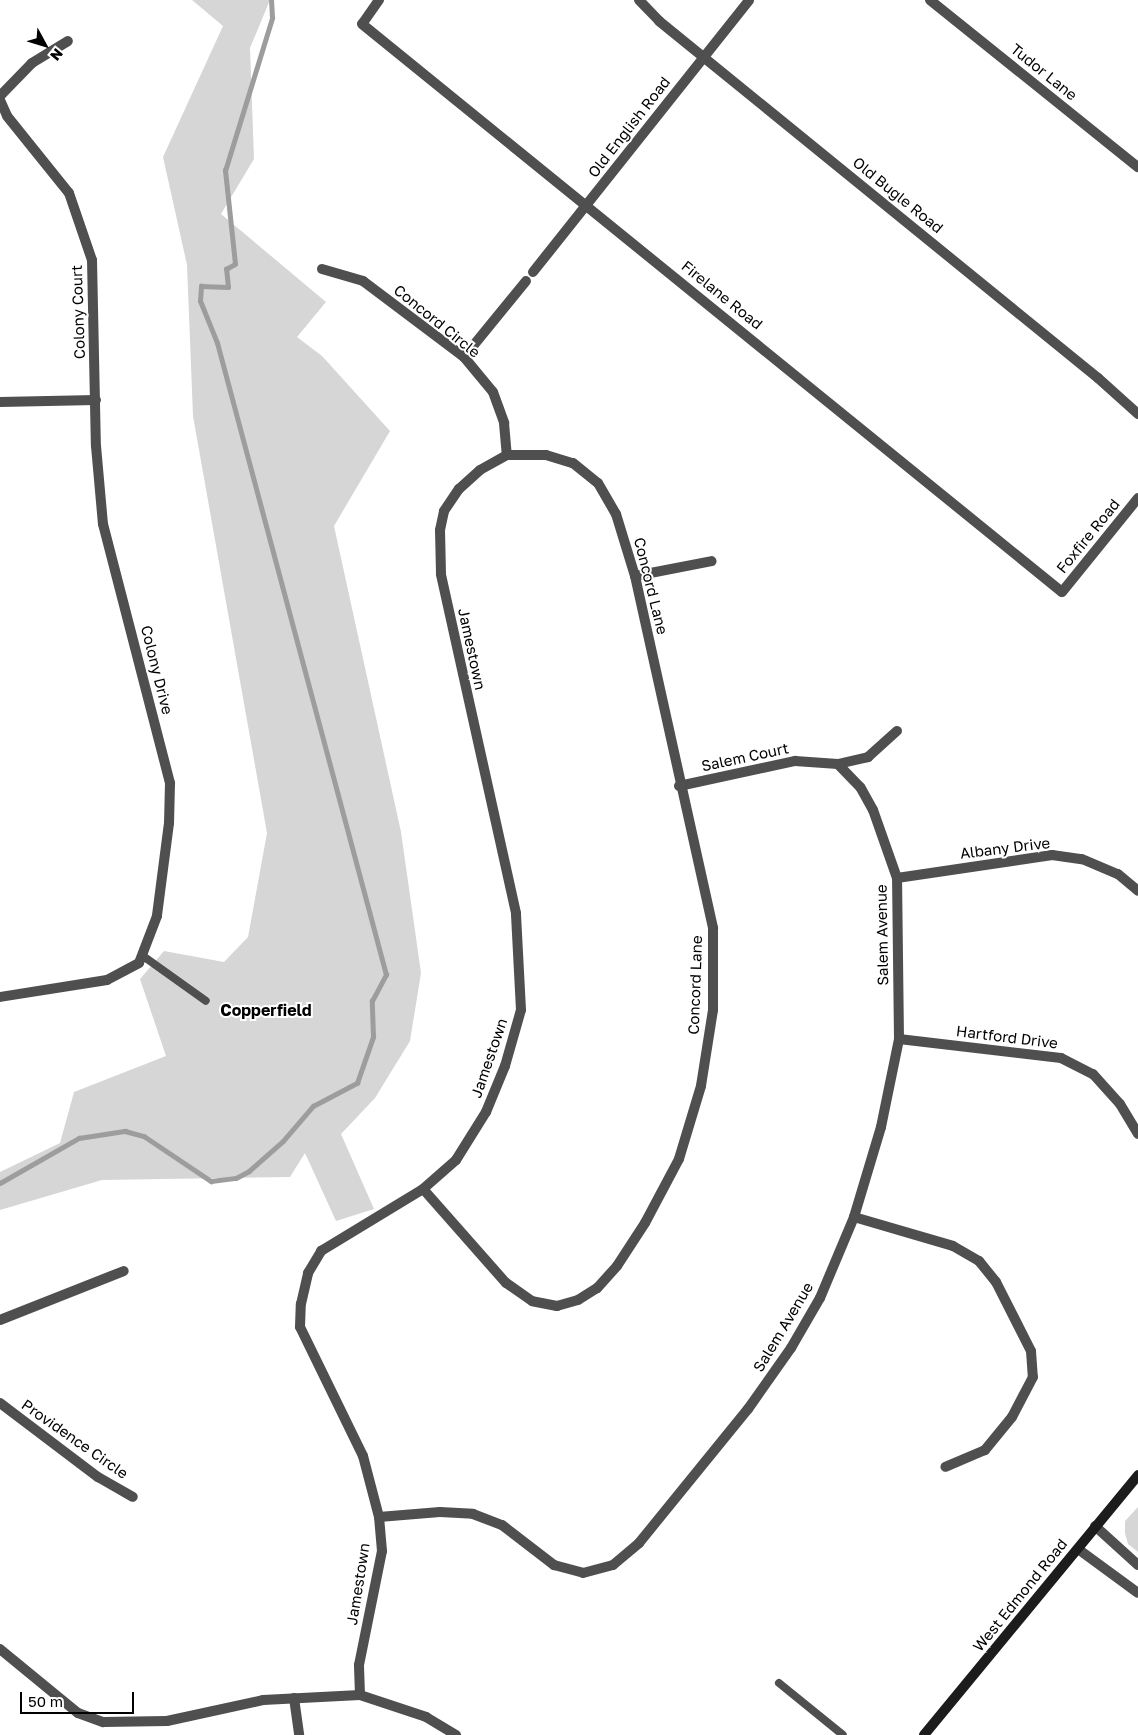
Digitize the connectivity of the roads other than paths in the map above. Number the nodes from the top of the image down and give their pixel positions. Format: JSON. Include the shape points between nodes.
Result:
{"nodes":[{"id":1,"x":379,"y":0,"type":"edge"},
{"id":2,"x":639,"y":0,"type":"edge"},
{"id":3,"x":749,"y":0,"type":"edge"},
{"id":4,"x":930,"y":0,"type":"edge"},
{"id":5,"x":68,"y":42,"type":"dead end"},
{"id":6,"x":704,"y":56,"type":"junction"},
{"id":7,"x":0,"y":98,"type":"edge"},
{"id":8,"x":1138,"y":167,"type":"edge"},
{"id":9,"x":588,"y":204,"type":"junction"},
{"id":10,"x":322,"y":269,"type":"dead end"},
{"id":11,"x":533,"y":272,"type":"dead end"},
{"id":12,"x":526,"y":281,"type":"dead end"},
{"id":13,"x":464,"y":357,"type":"junction"},
{"id":14,"x":96,"y":400,"type":"junction"},
{"id":15,"x":0,"y":402,"type":"edge"},
{"id":16,"x":1138,"y":414,"type":"edge"},
{"id":17,"x":507,"y":455,"type":"junction"},
{"id":18,"x":1138,"y":498,"type":"edge"},
{"id":19,"x":712,"y":561,"type":"dead end"},
{"id":20,"x":635,"y":576,"type":"junction"},
{"id":21,"x":1062,"y":592,"type":"joint"},
{"id":22,"x":897,"y":731,"type":"dead end"},
{"id":23,"x":838,"y":764,"type":"junction"},
{"id":24,"x":679,"y":786,"type":"junction"},
{"id":25,"x":897,"y":878,"type":"junction"},
{"id":26,"x":1138,"y":891,"type":"edge"},
{"id":27,"x":145,"y":952,"type":"junction"},
{"id":28,"x":0,"y":997,"type":"edge"},
{"id":29,"x":206,"y":1001,"type":"dead end"},
{"id":30,"x":898,"y":1038,"type":"junction"},
{"id":31,"x":1138,"y":1134,"type":"edge"},
{"id":32,"x":423,"y":1189,"type":"junction"},
{"id":33,"x":854,"y":1217,"type":"junction"},
{"id":34,"x":124,"y":1271,"type":"dead end"},
{"id":35,"x":0,"y":1320,"type":"edge"},
{"id":36,"x":0,"y":1403,"type":"edge"},
{"id":37,"x":945,"y":1467,"type":"dead end"},
{"id":38,"x":1138,"y":1475,"type":"edge"},
{"id":39,"x":133,"y":1497,"type":"dead end"},
{"id":40,"x":380,"y":1517,"type":"junction"},
{"id":41,"x":1095,"y":1526,"type":"junction"},
{"id":42,"x":1078,"y":1549,"type":"junction"},
{"id":43,"x":1138,"y":1565,"type":"edge"},
{"id":44,"x":1138,"y":1593,"type":"edge"},
{"id":45,"x":0,"y":1649,"type":"edge"},
{"id":46,"x":779,"y":1683,"type":"dead end"},
{"id":47,"x":360,"y":1694,"type":"junction"},
{"id":48,"x":294,"y":1698,"type":"junction"},
{"id":49,"x":299,"y":1735,"type":"edge"},
{"id":50,"x":456,"y":1735,"type":"edge"},
{"id":51,"x":843,"y":1735,"type":"edge"},
{"id":52,"x":924,"y":1735,"type":"edge"}],
"edges":[{"from":1,"to":9,"type":"street","name":"Firelane Road","via":[[362,24]]},
{"from":2,"to":6,"type":"street","name":"Old Bugle Road","via":[[658,22]]},
{"from":3,"to":6,"type":"street","name":"Old English Road"},
{"from":4,"to":8,"type":"street","name":"Tudor Lane"},
{"from":5,"to":7,"type":"street","name":"Colony Court","via":[[32,63]]},
{"from":6,"to":9,"type":"street","name":"Old English Road"},
{"from":6,"to":16,"type":"street","name":"Old Bugle Road"},
{"from":7,"to":14,"type":"street","name":"Colony Court","via":[[7,116],[69,194],[92,260]]},
{"from":9,"to":11,"type":"street","name":"Old English Road"},
{"from":9,"to":21,"type":"street","name":"Firelane Road"},
{"from":10,"to":13,"type":"street","name":"Concord Circle","via":[[363,281]]},
{"from":12,"to":13,"type":"street"},
{"from":13,"to":17,"type":"street","name":"Concord Circle","via":[[493,392],[504,423]]},
{"from":14,"to":15,"type":"street"},
{"from":14,"to":27,"type":"street","name":"Colony Drive","via":[[96,446],[103,524],[170,783],[169,823],[158,907]]},
{"from":17,"to":20,"type":"street","name":"Concord Lane","via":[[546,455],[564,460],[573,463],[598,483],[616,514]]},
{"from":17,"to":32,"type":"street","name":"Jamestown","via":[[480,470],[459,489],[444,511],[440,530],[440,566],[516,913],[520,1010],[505,1066],[486,1112],[456,1160]]},
{"from":18,"to":21,"type":"street","name":"Foxfire Road"},
{"from":19,"to":20,"type":"street"},
{"from":20,"to":24,"type":"street","name":"Concord Lane"},
{"from":22,"to":23,"type":"street","name":"Salem Court","via":[[868,757]]},
{"from":23,"to":24,"type":"street","name":"Salem Court","via":[[795,761]]},
{"from":23,"to":25,"type":"street","name":"Salem Avenue","via":[[864,794]]},
{"from":24,"to":32,"type":"street","name":"Concord Lane","via":[[713,928],[712,1010],[701,1086],[679,1159],[645,1223],[617,1266],[597,1288],[578,1300],[557,1306],[532,1301],[506,1283]]},
{"from":25,"to":26,"type":"street","name":"Albany Drive","via":[[1052,855],[1091,863],[1118,874]]},
{"from":25,"to":30,"type":"street","name":"Salem Avenue"},
{"from":27,"to":28,"type":"street","via":[[129,971],[107,980]]},
{"from":27,"to":29,"type":"lane"},
{"from":30,"to":31,"type":"street","name":"Hartford Drive","via":[[1061,1058],[1092,1074],[1120,1104]]},
{"from":30,"to":33,"type":"street","name":"Salem Avenue","via":[[881,1127]]},
{"from":32,"to":40,"type":"street","name":"Jamestown","via":[[321,1251],[308,1273],[301,1304],[300,1328],[363,1456]]},
{"from":33,"to":37,"type":"street","via":[[953,1246],[979,1261],[996,1282],[1031,1351],[1032,1377],[1012,1417],[985,1450]]},
{"from":33,"to":40,"type":"street","name":"Salem Avenue","via":[[820,1298],[791,1348],[748,1409],[639,1544],[613,1565],[584,1573],[554,1565],[502,1526],[473,1514],[440,1512]]},
{"from":34,"to":35,"type":"street"},
{"from":36,"to":39,"type":"street","name":"Providence Circle","via":[[98,1477]]},
{"from":38,"to":41,"type":"main road","name":"West Edmond Road"},
{"from":40,"to":47,"type":"street","name":"Jamestown","via":[[382,1551],[359,1665]]},
{"from":41,"to":42,"type":"main road","name":"West Edmond Road"},
{"from":41,"to":43,"type":"street"},
{"from":42,"to":44,"type":"street"},
{"from":42,"to":52,"type":"main road","name":"West Edmond Road"},
{"from":45,"to":48,"type":"street","via":[[78,1713],[103,1722],[167,1721],[263,1700]]},
{"from":46,"to":51,"type":"lane"},
{"from":47,"to":48,"type":"street"},
{"from":47,"to":50,"type":"street","via":[[426,1717]]},
{"from":48,"to":49,"type":"street"}]}
